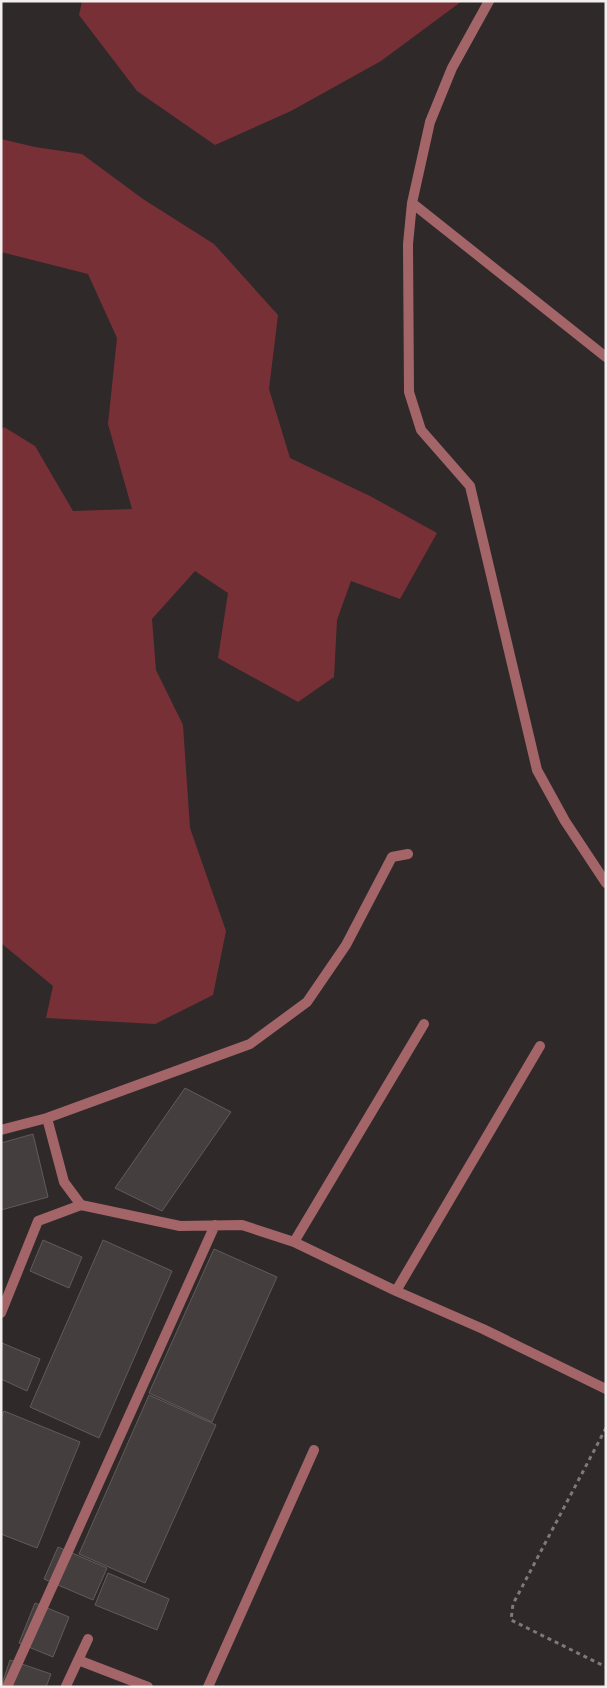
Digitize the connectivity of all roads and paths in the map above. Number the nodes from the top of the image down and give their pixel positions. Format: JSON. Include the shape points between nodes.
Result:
{"nodes":[{"id":1,"x":489,"y":1,"type":"edge"},
{"id":2,"x":412,"y":203,"type":"junction"},
{"id":3,"x":606,"y":357,"type":"edge"},
{"id":4,"x":408,"y":854,"type":"dead end"},
{"id":5,"x":606,"y":883,"type":"edge"},
{"id":6,"x":424,"y":1024,"type":"dead end"},
{"id":7,"x":540,"y":1046,"type":"dead end"},
{"id":8,"x":47,"y":1118,"type":"junction"},
{"id":9,"x":1,"y":1130,"type":"edge"},
{"id":10,"x":80,"y":1204,"type":"junction"},
{"id":11,"x":215,"y":1225,"type":"junction"},
{"id":12,"x":294,"y":1242,"type":"junction"},
{"id":13,"x":396,"y":1291,"type":"junction"},
{"id":14,"x":1,"y":1313,"type":"edge"},
{"id":15,"x":606,"y":1389,"type":"edge"},
{"id":16,"x":606,"y":1428,"type":"edge"},
{"id":17,"x":314,"y":1450,"type":"dead end"},
{"id":18,"x":88,"y":1638,"type":"dead end"},
{"id":19,"x":78,"y":1660,"type":"junction"},
{"id":20,"x":606,"y":1667,"type":"edge"},
{"id":21,"x":66,"y":1686,"type":"edge"},
{"id":22,"x":7,"y":1687,"type":"edge"},
{"id":23,"x":148,"y":1687,"type":"edge"},
{"id":24,"x":208,"y":1687,"type":"edge"}],
"edges":[{"from":1,"to":2,"type":"street","via":[[452,68],[430,122]]},
{"from":2,"to":3,"type":"street"},
{"from":2,"to":5,"type":"street","via":[[408,244],[409,392],[421,430],[470,486],[538,770],[566,822]]},
{"from":4,"to":8,"type":"street","via":[[392,857],[346,946],[307,1002],[250,1044]]},
{"from":6,"to":12,"type":"street"},
{"from":7,"to":13,"type":"street"},
{"from":8,"to":9,"type":"street"},
{"from":8,"to":10,"type":"street","via":[[64,1182]]},
{"from":10,"to":11,"type":"street","via":[[180,1226]]},
{"from":10,"to":14,"type":"street","via":[[38,1220]]},
{"from":11,"to":12,"type":"street","via":[[242,1225]]},
{"from":11,"to":22,"type":"street"},
{"from":12,"to":13,"type":"street"},
{"from":13,"to":15,"type":"street"},
{"from":16,"to":20,"type":"path","via":[[513,1604],[512,1620]]},
{"from":17,"to":24,"type":"street"},
{"from":18,"to":19,"type":"street"},
{"from":19,"to":21,"type":"street"},
{"from":19,"to":23,"type":"street"}]}
